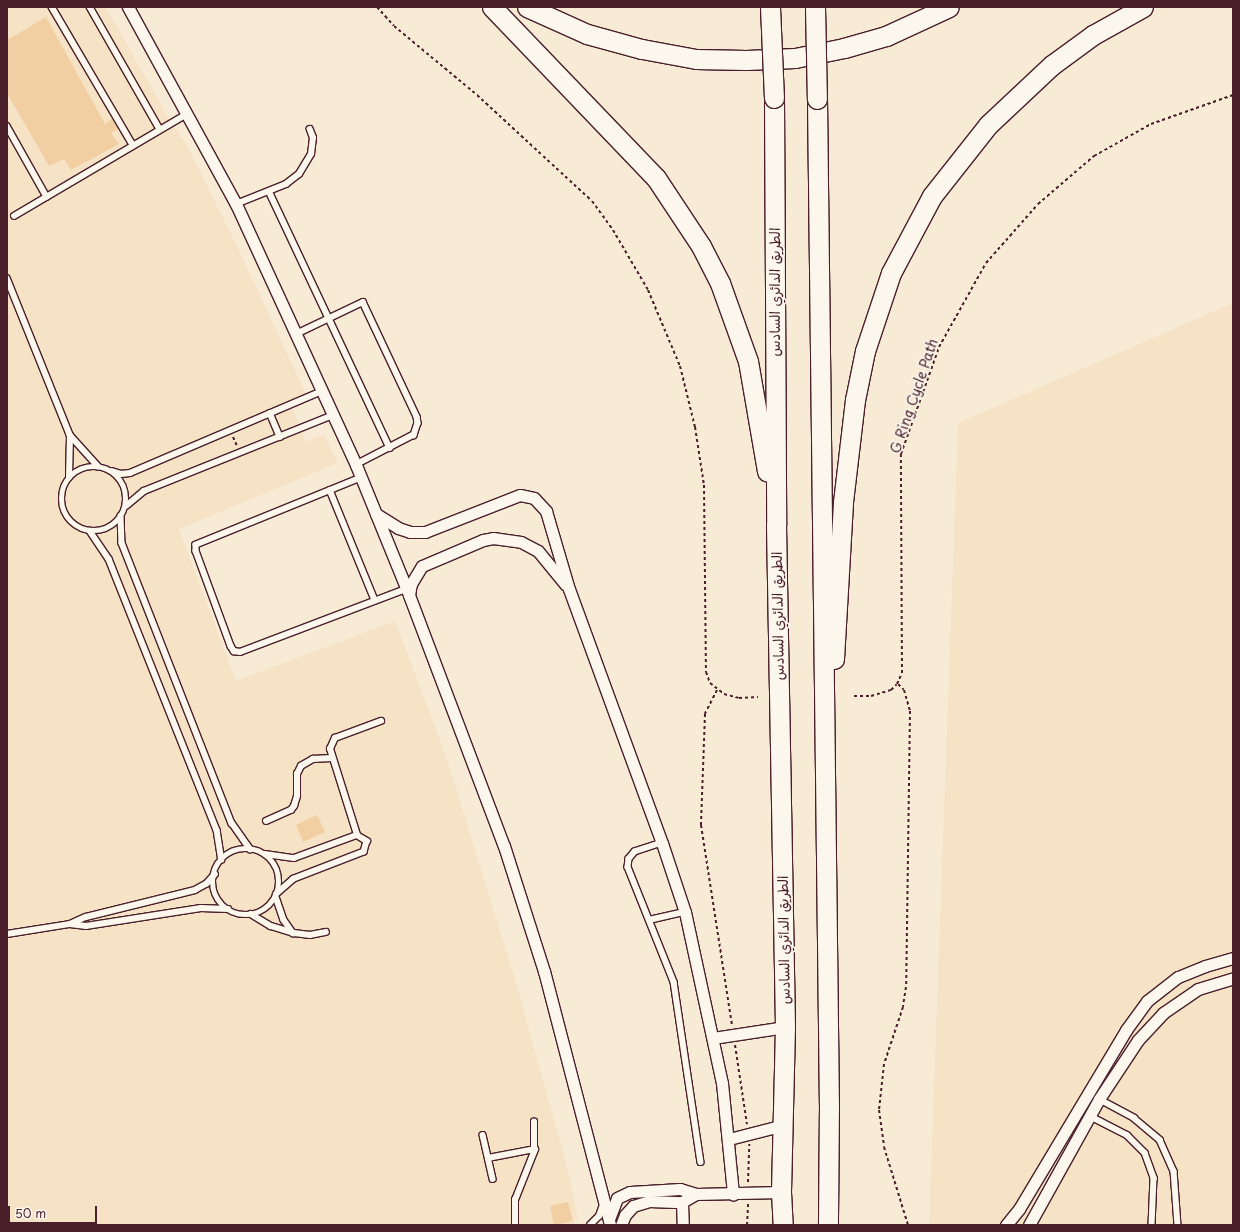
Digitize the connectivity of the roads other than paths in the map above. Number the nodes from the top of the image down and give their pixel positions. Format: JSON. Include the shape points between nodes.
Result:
{"nodes":[{"id":1,"x":52,"y":7,"type":"edge"},
{"id":2,"x":90,"y":7,"type":"edge"},
{"id":3,"x":128,"y":7,"type":"edge"},
{"id":4,"x":492,"y":7,"type":"edge"},
{"id":5,"x":527,"y":7,"type":"edge"},
{"id":6,"x":770,"y":7,"type":"edge"},
{"id":7,"x":814,"y":7,"type":"edge"},
{"id":8,"x":949,"y":7,"type":"edge"},
{"id":9,"x":1143,"y":7,"type":"edge"},
{"id":10,"x":187,"y":114,"type":"junction"},
{"id":11,"x":7,"y":126,"type":"edge"},
{"id":12,"x":160,"y":129,"type":"junction"},
{"id":13,"x":310,"y":130,"type":"dead end"},
{"id":14,"x":133,"y":145,"type":"junction"},
{"id":15,"x":269,"y":191,"type":"junction"},
{"id":16,"x":47,"y":196,"type":"junction"},
{"id":17,"x":236,"y":204,"type":"junction"},
{"id":18,"x":14,"y":216,"type":"dead end"},
{"id":19,"x":7,"y":278,"type":"edge"},
{"id":20,"x":329,"y":318,"type":"junction"},
{"id":21,"x":296,"y":334,"type":"junction"},
{"id":22,"x":322,"y":391,"type":"junction"},
{"id":23,"x":270,"y":413,"type":"junction"},
{"id":24,"x":333,"y":415,"type":"junction"},
{"id":25,"x":70,"y":436,"type":"junction"},
{"id":26,"x":280,"y":437,"type":"junction"},
{"id":27,"x":390,"y":448,"type":"junction"},
{"id":28,"x":356,"y":465,"type":"junction"},
{"id":29,"x":98,"y":466,"type":"junction"},
{"id":30,"x":112,"y":472,"type":"junction"},
{"id":31,"x":69,"y":478,"type":"junction"},
{"id":32,"x":361,"y":478,"type":"junction"},
{"id":33,"x":330,"y":490,"type":"junction"},
{"id":34,"x":126,"y":506,"type":"junction"},
{"id":35,"x":376,"y":514,"type":"junction"},
{"id":36,"x":121,"y":516,"type":"junction"},
{"id":37,"x":776,"y":524,"type":"junction"},
{"id":38,"x":90,"y":531,"type":"junction"},
{"id":39,"x":569,"y":589,"type":"junction"},
{"id":40,"x":407,"y":592,"type":"junction"},
{"id":41,"x":375,"y":600,"type":"junction"},
{"id":42,"x":381,"y":721,"type":"dead end"},
{"id":43,"x":331,"y":758,"type":"junction"},
{"id":44,"x":825,"y":768,"type":"junction"},
{"id":45,"x":266,"y":821,"type":"dead end"},
{"id":46,"x":357,"y":835,"type":"junction"},
{"id":47,"x":662,"y":843,"type":"junction"},
{"id":48,"x":250,"y":849,"type":"junction"},
{"id":49,"x":265,"y":854,"type":"junction"},
{"id":50,"x":222,"y":860,"type":"junction"},
{"id":51,"x":215,"y":874,"type":"junction"},
{"id":52,"x":276,"y":895,"type":"junction"},
{"id":53,"x":228,"y":909,"type":"junction"},
{"id":54,"x":685,"y":912,"type":"junction"},
{"id":55,"x":250,"y":914,"type":"junction"},
{"id":56,"x":649,"y":920,"type":"junction"},
{"id":57,"x":70,"y":924,"type":"junction"},
{"id":58,"x":326,"y":932,"type":"dead end"},
{"id":59,"x":294,"y":933,"type":"junction"},
{"id":60,"x":7,"y":934,"type":"edge"},
{"id":61,"x":1233,"y":958,"type":"edge"},
{"id":62,"x":1233,"y":978,"type":"edge"},
{"id":63,"x":785,"y":1027,"type":"junction"},
{"id":64,"x":713,"y":1038,"type":"junction"},
{"id":65,"x":1088,"y":1094,"type":"junction"},
{"id":66,"x":1099,"y":1099,"type":"junction"},
{"id":67,"x":1078,"y":1110,"type":"junction"},
{"id":68,"x":1090,"y":1116,"type":"junction"},
{"id":69,"x":534,"y":1122,"type":"dead end"},
{"id":70,"x":784,"y":1125,"type":"junction"},
{"id":71,"x":483,"y":1135,"type":"dead end"},
{"id":72,"x":729,"y":1139,"type":"junction"},
{"id":73,"x":534,"y":1149,"type":"junction"},
{"id":74,"x":488,"y":1158,"type":"junction"},
{"id":75,"x":701,"y":1162,"type":"dead end"},
{"id":76,"x":493,"y":1179,"type":"dead end"},
{"id":77,"x":781,"y":1192,"type":"junction"},
{"id":78,"x":696,"y":1194,"type":"junction"},
{"id":79,"x":733,"y":1194,"type":"junction"},
{"id":80,"x":603,"y":1199,"type":"junction"},
{"id":81,"x":682,"y":1202,"type":"junction"},
{"id":82,"x":609,"y":1222,"type":"edge"},
{"id":83,"x":515,"y":1225,"type":"edge"},
{"id":84,"x":590,"y":1225,"type":"edge"},
{"id":85,"x":621,"y":1225,"type":"edge"},
{"id":86,"x":683,"y":1225,"type":"edge"},
{"id":87,"x":783,"y":1225,"type":"edge"},
{"id":88,"x":828,"y":1225,"type":"edge"},
{"id":89,"x":1006,"y":1225,"type":"edge"},
{"id":90,"x":1029,"y":1225,"type":"edge"},
{"id":91,"x":1152,"y":1225,"type":"edge"},
{"id":92,"x":1178,"y":1225,"type":"edge"}],
"edges":[{"from":1,"to":14,"type":"lane"},
{"from":2,"to":12,"type":"lane"},
{"from":3,"to":10,"type":"street"},
{"from":4,"to":37,"type":"highway","via":[[656,178],[701,246],[720,283],[748,361]]},
{"from":5,"to":8,"type":"highway","via":[[587,34],[642,49],[696,58],[746,60],[795,58],[844,48],[886,36]]},
{"from":6,"to":37,"type":"highway","name":"الطريق الدائري السادس","bridge":true,"via":[[774,98]]},
{"from":7,"to":44,"type":"highway","bridge":true},
{"from":9,"to":44,"type":"highway","via":[[1093,35],[1052,65],[988,125],[932,196],[891,273],[865,351],[848,450]]},
{"from":10,"to":12,"type":"lane"},
{"from":10,"to":17,"type":"street"},
{"from":11,"to":16,"type":"lane"},
{"from":12,"to":14,"type":"lane"},
{"from":13,"to":15,"type":"lane","via":[[312,146],[304,168],[293,179]]},
{"from":14,"to":16,"type":"lane"},
{"from":15,"to":17,"type":"lane"},
{"from":15,"to":20,"type":"lane"},
{"from":16,"to":18,"type":"lane"},
{"from":17,"to":21,"type":"street"},
{"from":19,"to":25,"type":"lane"},
{"from":20,"to":21,"type":"lane"},
{"from":20,"to":27,"type":"lane"},
{"from":20,"to":27,"type":"lane","via":[[363,302],[418,423],[414,435]]},
{"from":21,"to":22,"type":"street"},
{"from":22,"to":23,"type":"lane"},
{"from":22,"to":24,"type":"street"},
{"from":23,"to":26,"type":"lane"},
{"from":23,"to":30,"type":"lane","via":[[130,473]]},
{"from":24,"to":26,"type":"lane"},
{"from":24,"to":28,"type":"street"},
{"from":25,"to":29,"type":"lane"},
{"from":25,"to":31,"type":"lane"},
{"from":26,"to":34,"type":"lane","via":[[144,491]]},
{"from":27,"to":28,"type":"lane"},
{"from":28,"to":32,"type":"street"},
{"from":29,"to":30,"type":"lane"},
{"from":29,"to":31,"type":"lane","via":[[82,468]]},
{"from":30,"to":34,"type":"lane","via":[[122,483]]},
{"from":31,"to":38,"type":"lane","via":[[62,491],[62,507],[76,526]]},
{"from":32,"to":33,"type":"lane"},
{"from":32,"to":35,"type":"street"},
{"from":33,"to":41,"type":"lane"},
{"from":33,"to":41,"type":"lane","via":[[196,545],[196,551],[234,651],[240,652]]},
{"from":34,"to":36,"type":"lane"},
{"from":35,"to":39,"type":"street","via":[[398,528],[410,532],[425,532],[514,496],[534,498],[546,511]]},
{"from":35,"to":40,"type":"street"},
{"from":36,"to":38,"type":"lane","via":[[104,529]]},
{"from":36,"to":48,"type":"lane","via":[[122,543],[232,824]]},
{"from":37,"to":63,"type":"highway","name":"الطريق الدائري السادس"},
{"from":38,"to":50,"type":"lane","via":[[109,558],[215,822],[220,837]]},
{"from":39,"to":40,"type":"street","via":[[538,551],[521,542],[493,538],[422,566],[415,574]]},
{"from":39,"to":47,"type":"street"},
{"from":40,"to":41,"type":"lane"},
{"from":40,"to":80,"type":"street","via":[[504,846],[540,956],[568,1056]]},
{"from":42,"to":43,"type":"lane","via":[[335,738],[330,749]]},
{"from":43,"to":45,"type":"lane","via":[[313,759],[301,766],[297,774],[297,796],[294,806],[291,810]]},
{"from":43,"to":46,"type":"lane"},
{"from":44,"to":88,"type":"highway"},
{"from":46,"to":49,"type":"lane","via":[[294,858]]},
{"from":46,"to":52,"type":"lane","via":[[366,841],[364,852],[294,878]]},
{"from":47,"to":54,"type":"street"},
{"from":47,"to":56,"type":"lane","via":[[635,852],[628,863]]},
{"from":48,"to":49,"type":"lane"},
{"from":48,"to":50,"type":"lane","via":[[235,851]]},
{"from":49,"to":52,"type":"lane","via":[[278,872]]},
{"from":50,"to":51,"type":"lane"},
{"from":51,"to":53,"type":"lane","via":[[215,890]]},
{"from":51,"to":57,"type":"lane","via":[[206,884],[195,890],[86,917]]},
{"from":52,"to":55,"type":"lane","via":[[265,909]]},
{"from":52,"to":59,"type":"lane","via":[[284,920]]},
{"from":53,"to":55,"type":"lane"},
{"from":53,"to":57,"type":"lane","via":[[201,908],[86,926]]},
{"from":54,"to":56,"type":"lane"},
{"from":54,"to":64,"type":"street"},
{"from":55,"to":59,"type":"lane","via":[[271,926]]},
{"from":56,"to":75,"type":"lane","via":[[675,989]]},
{"from":57,"to":60,"type":"lane"},
{"from":58,"to":59,"type":"lane","via":[[310,935]]},
{"from":61,"to":65,"type":"street","via":[[1178,977],[1147,1001],[1126,1030]]},
{"from":62,"to":66,"type":"street","via":[[1198,990],[1163,1013],[1138,1040]]},
{"from":63,"to":64,"type":"street"},
{"from":63,"to":70,"type":"highway","name":"الطريق الدائري السادس"},
{"from":64,"to":72,"type":"street"},
{"from":65,"to":66,"type":"street"},
{"from":65,"to":67,"type":"street"},
{"from":66,"to":68,"type":"street"},
{"from":66,"to":92,"type":"lane","via":[[1134,1118],[1160,1140],[1174,1171]]},
{"from":67,"to":68,"type":"street"},
{"from":67,"to":89,"type":"street","via":[[1019,1209]]},
{"from":68,"to":90,"type":"street"},
{"from":68,"to":91,"type":"lane","via":[[1127,1135],[1145,1153],[1154,1178]]},
{"from":69,"to":73,"type":"lane"},
{"from":70,"to":72,"type":"street"},
{"from":70,"to":77,"type":"highway","name":"الطريق الدائري السادس"},
{"from":71,"to":74,"type":"lane"},
{"from":72,"to":79,"type":"street"},
{"from":73,"to":74,"type":"lane"},
{"from":73,"to":83,"type":"lane","via":[[515,1200]]},
{"from":74,"to":76,"type":"lane"},
{"from":77,"to":79,"type":"street"},
{"from":77,"to":87,"type":"highway","name":"الطريق الدائري السادس"},
{"from":78,"to":79,"type":"street"},
{"from":78,"to":81,"type":"street"},
{"from":78,"to":82,"type":"street","via":[[680,1189],[630,1192],[617,1198]]},
{"from":80,"to":82,"type":"street"},
{"from":80,"to":84,"type":"lane","via":[[599,1216]]},
{"from":81,"to":85,"type":"street","via":[[648,1201],[633,1206]]},
{"from":81,"to":86,"type":"street"}]}
